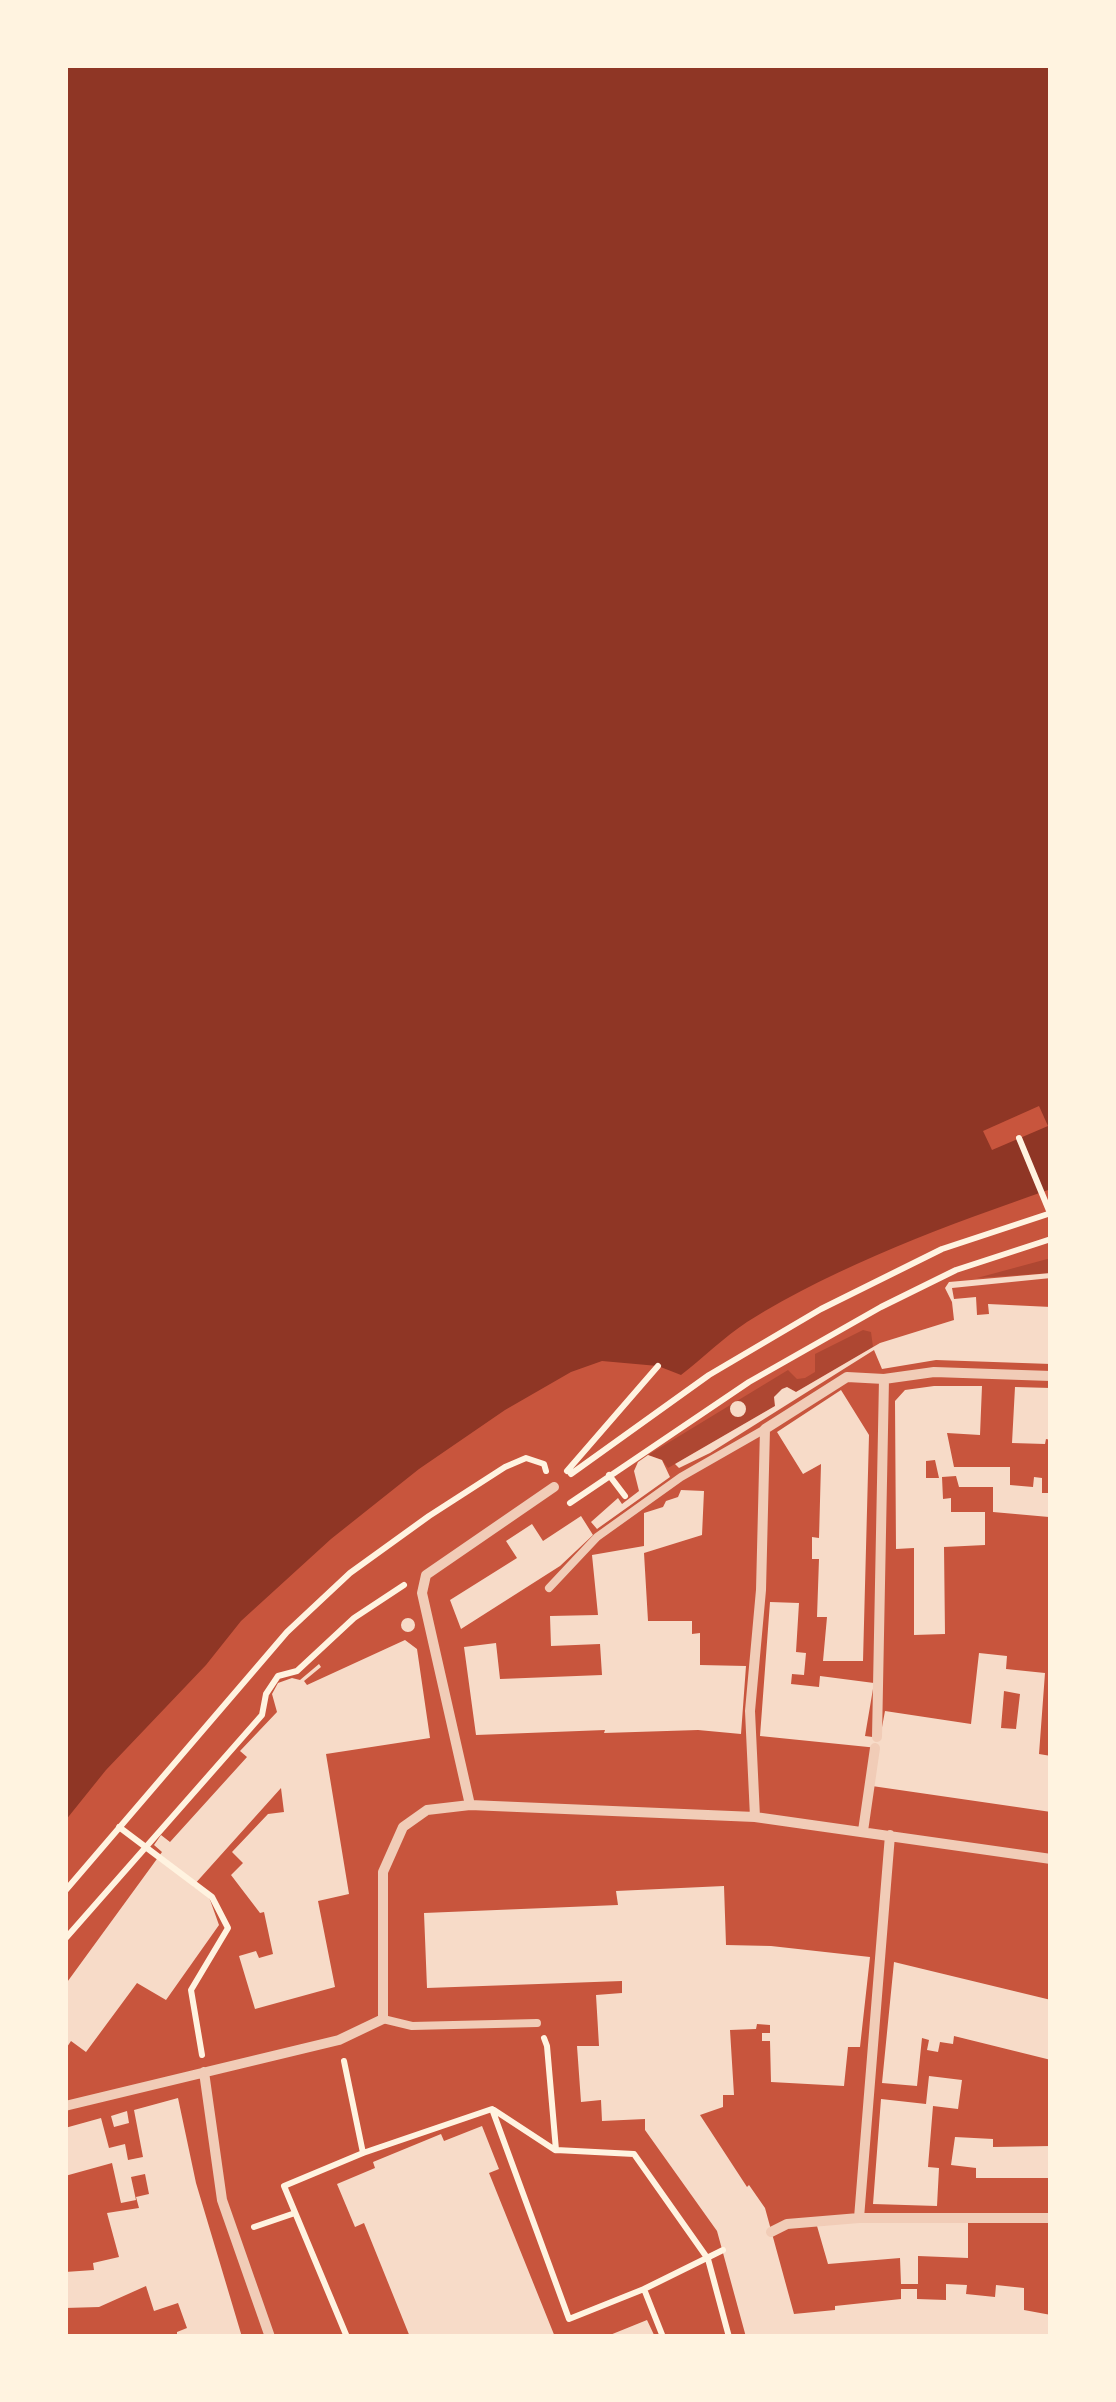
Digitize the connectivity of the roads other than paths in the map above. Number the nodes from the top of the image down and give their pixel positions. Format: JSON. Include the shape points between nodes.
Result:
{"nodes":[{"id":1,"x":1051,"y":1376,"type":"edge"},
{"id":2,"x":884,"y":1380,"type":"junction"},
{"id":3,"x":766,"y":1430,"type":"junction"},
{"id":4,"x":554,"y":1487,"type":"road end"},
{"id":5,"x":549,"y":1588,"type":"dead end"},
{"id":6,"x":470,"y":1804,"type":"junction"},
{"id":7,"x":755,"y":1817,"type":"junction"},
{"id":8,"x":862,"y":1831,"type":"junction"},
{"id":9,"x":890,"y":1836,"type":"junction"},
{"id":10,"x":1051,"y":1858,"type":"edge"},
{"id":11,"x":384,"y":2019,"type":"junction"},
{"id":12,"x":537,"y":2023,"type":"road end"},
{"id":13,"x":204,"y":2072,"type":"junction"},
{"id":14,"x":65,"y":2106,"type":"edge"},
{"id":15,"x":859,"y":2218,"type":"junction"},
{"id":16,"x":1051,"y":2218,"type":"edge"},
{"id":17,"x":771,"y":2232,"type":"dead end"},
{"id":18,"x":270,"y":2337,"type":"edge"}],
"edges":[{"from":1,"to":2,"type":"street","via":[[934,1372]]},
{"from":2,"to":3,"type":"street","via":[[847,1377]]},
{"from":2,"to":8,"type":"street","via":[[876,1743]]},
{"from":3,"to":5,"type":"lane","via":[[681,1477],[597,1538]]},
{"from":3,"to":7,"type":"street","via":[[750,1711]]},
{"from":4,"to":6,"type":"street","via":[[426,1575],[422,1594]]},
{"from":6,"to":7,"type":"street"},
{"from":6,"to":11,"type":"street","via":[[427,1810],[403,1828],[383,1872]]},
{"from":7,"to":8,"type":"street"},
{"from":8,"to":9,"type":"street"},
{"from":9,"to":10,"type":"street"},
{"from":9,"to":15,"type":"street"},
{"from":11,"to":12,"type":"lane","via":[[412,2026]]},
{"from":11,"to":13,"type":"street","via":[[340,2040]]},
{"from":13,"to":14,"type":"street"},
{"from":13,"to":18,"type":"street","via":[[222,2200]]},
{"from":15,"to":16,"type":"street"},
{"from":15,"to":17,"type":"street","via":[[787,2224]]}]}
